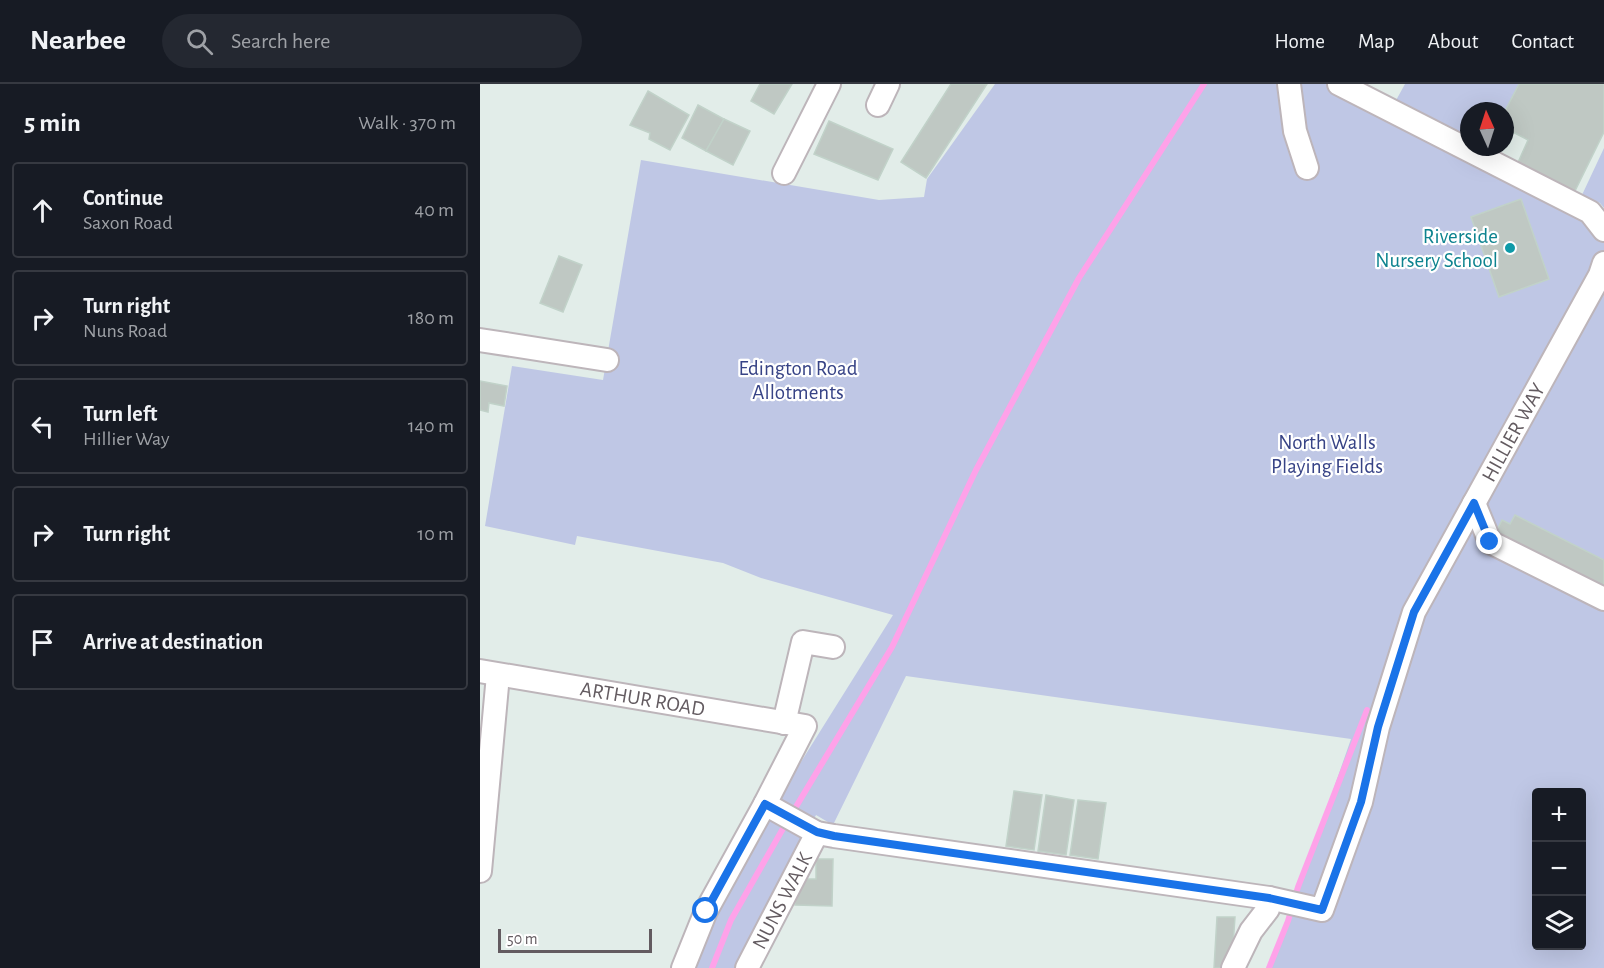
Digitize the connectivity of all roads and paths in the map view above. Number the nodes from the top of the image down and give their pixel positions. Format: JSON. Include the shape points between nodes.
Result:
{"nodes":[{"id":1,"x":829,"y":84,"type":"edge"},
{"id":2,"x":888,"y":84,"type":"edge"},
{"id":3,"x":1289,"y":84,"type":"edge"},
{"id":4,"x":1339,"y":84,"type":"edge"},
{"id":5,"x":878,"y":105,"type":"dead end"},
{"id":6,"x":1307,"y":168,"type":"dead end"},
{"id":7,"x":784,"y":173,"type":"dead end"},
{"id":8,"x":1604,"y":230,"type":"edge"},
{"id":9,"x":1604,"y":263,"type":"edge"},
{"id":10,"x":480,"y":340,"type":"edge"},
{"id":11,"x":607,"y":360,"type":"dead end"},
{"id":12,"x":1474,"y":503,"type":"junction"},
{"id":13,"x":1604,"y":599,"type":"edge"},
{"id":14,"x":833,"y":647,"type":"dead end"},
{"id":15,"x":489,"y":673,"type":"edge"},
{"id":16,"x":794,"y":724,"type":"junction"},
{"id":17,"x":765,"y":804,"type":"junction"},
{"id":18,"x":817,"y":832,"type":"junction"},
{"id":19,"x":480,"y":871,"type":"edge"},
{"id":20,"x":1276,"y":899,"type":"junction"},
{"id":21,"x":683,"y":968,"type":"edge"},
{"id":22,"x":747,"y":968,"type":"edge"},
{"id":23,"x":1233,"y":968,"type":"edge"}],
"edges":[{"from":1,"to":7,"type":"street"},
{"from":2,"to":5,"type":"street"},
{"from":3,"to":6,"type":"street","via":[[1295,131]]},
{"from":4,"to":8,"type":"street","via":[[1590,212]]},
{"from":9,"to":12,"type":"street","name":"HILLIER WAY"},
{"from":10,"to":11,"type":"street"},
{"from":12,"to":13,"type":"street","via":[[1490,542]]},
{"from":12,"to":20,"type":"street","name":"HILLIER WAY","via":[[1414,612],[1378,727],[1361,802],[1322,910]]},
{"from":14,"to":16,"type":"street","via":[[803,642]]},
{"from":15,"to":16,"type":"street","name":"ARTHUR ROAD"},
{"from":15,"to":19,"type":"street"},
{"from":16,"to":17,"type":"street"},
{"from":17,"to":18,"type":"street"},
{"from":17,"to":21,"type":"street","via":[[706,911]]},
{"from":18,"to":20,"type":"street"},
{"from":18,"to":22,"type":"street","name":"NUNS WALK"},
{"from":20,"to":23,"type":"street","via":[[1251,931]]}]}
